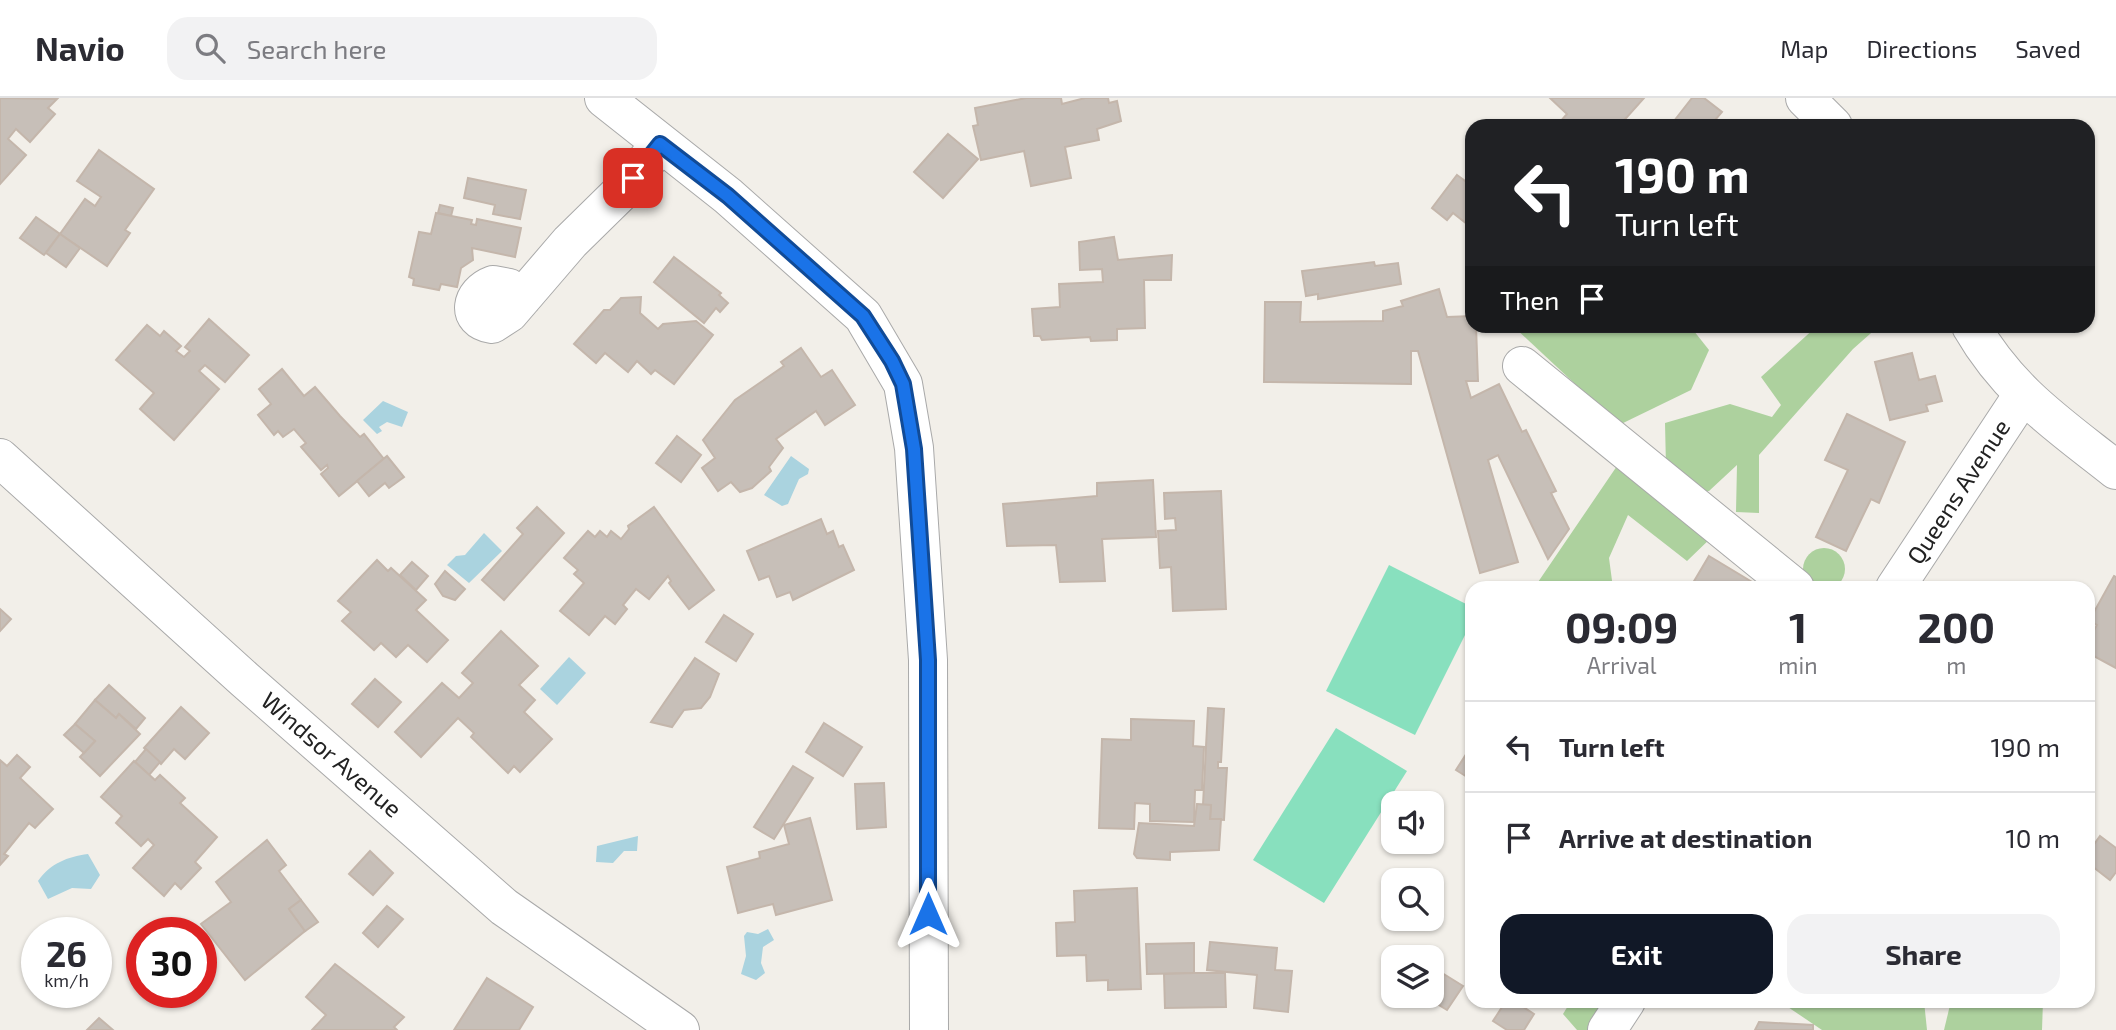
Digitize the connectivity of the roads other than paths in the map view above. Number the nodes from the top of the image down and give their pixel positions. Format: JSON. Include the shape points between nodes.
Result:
{"nodes":[{"id":1,"x":604,"y":98,"type":"edge"},
{"id":2,"x":1805,"y":98,"type":"edge"},
{"id":3,"x":1826,"y":119,"type":"edge"},
{"id":4,"x":660,"y":144,"type":"junction"},
{"id":5,"x":522,"y":298,"type":"dead end"},
{"id":6,"x":1975,"y":333,"type":"edge"},
{"id":7,"x":1522,"y":366,"type":"dead end"},
{"id":8,"x":2022,"y":396,"type":"junction"},
{"id":9,"x":0,"y":458,"type":"edge"},
{"id":10,"x":2116,"y":470,"type":"edge"},
{"id":11,"x":1786,"y":581,"type":"edge"},
{"id":12,"x":1900,"y":581,"type":"edge"},
{"id":13,"x":1622,"y":1008,"type":"edge"},
{"id":14,"x":680,"y":1030,"type":"edge"},
{"id":15,"x":929,"y":1030,"type":"edge"},
{"id":16,"x":1608,"y":1030,"type":"edge"}],
"edges":[{"from":1,"to":4,"type":"street"},
{"from":2,"to":3,"type":"street"},
{"from":4,"to":5,"type":"street"},
{"from":4,"to":15,"type":"street","via":[[728,196],[863,316],[903,384],[914,449],[928,660]]},
{"from":6,"to":8,"type":"street"},
{"from":7,"to":11,"type":"street"},
{"from":8,"to":10,"type":"street"},
{"from":8,"to":12,"type":"street","name":"Queens Avenue"},
{"from":9,"to":14,"type":"street","name":"Windsor Avenue","via":[[504,907]]},
{"from":13,"to":16,"type":"street"}]}
